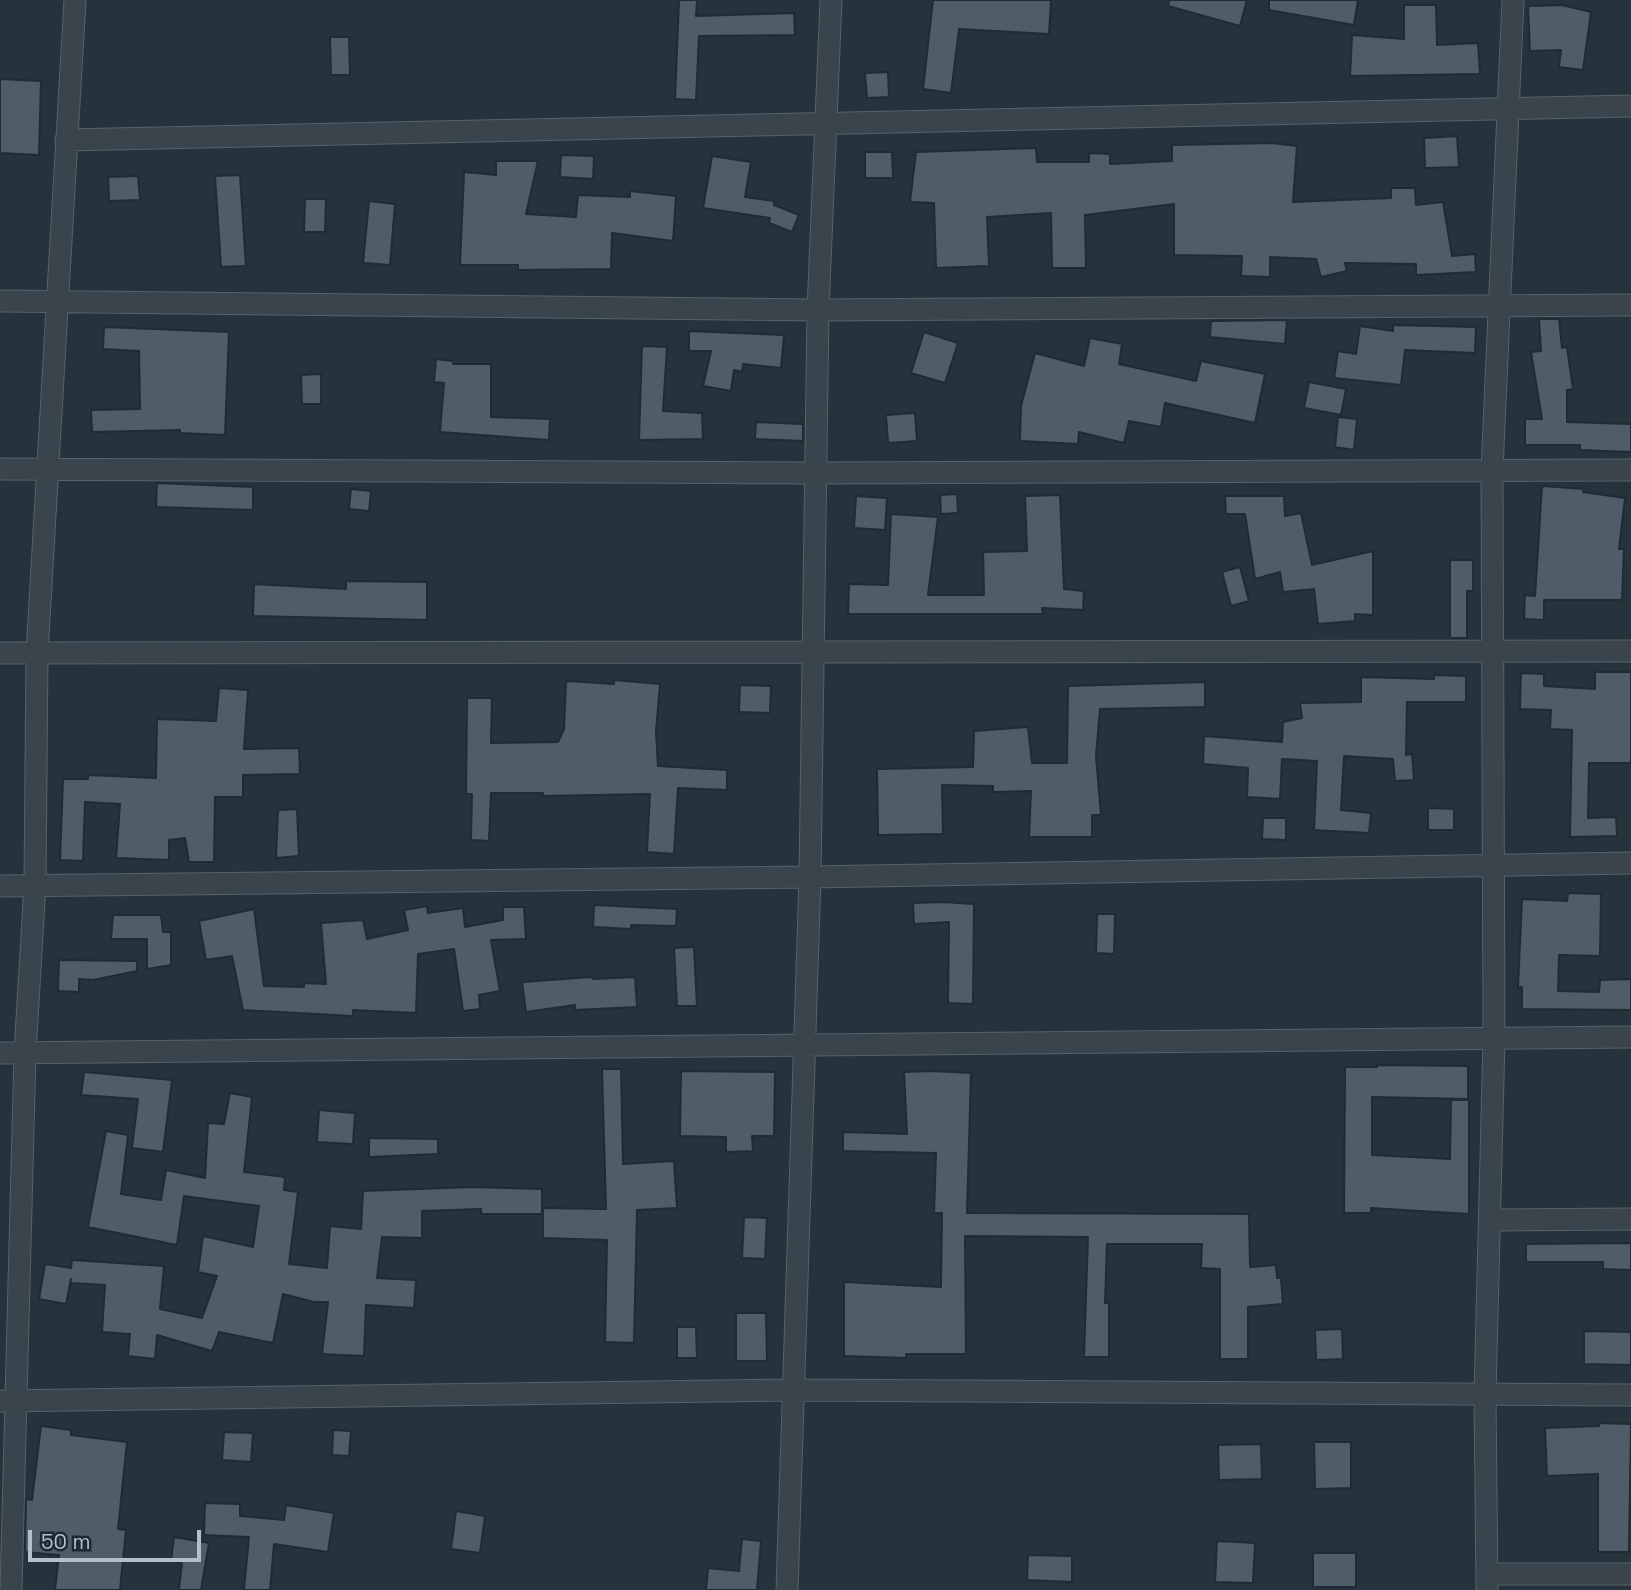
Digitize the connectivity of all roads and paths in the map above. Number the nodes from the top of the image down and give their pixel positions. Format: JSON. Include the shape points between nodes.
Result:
{"nodes":[{"id":1,"x":75,"y":0,"type":"edge"},
{"id":2,"x":831,"y":0,"type":"edge"},
{"id":3,"x":1513,"y":0,"type":"edge"},
{"id":4,"x":1631,"y":106,"type":"edge"},
{"id":5,"x":1507,"y":108,"type":"junction"},
{"id":6,"x":827,"y":125,"type":"junction"},
{"id":7,"x":66,"y":140,"type":"junction"},
{"id":8,"x":0,"y":301,"type":"edge"},
{"id":9,"x":58,"y":302,"type":"junction"},
{"id":10,"x":1631,"y":305,"type":"edge"},
{"id":11,"x":1498,"y":307,"type":"junction"},
{"id":12,"x":818,"y":310,"type":"junction"},
{"id":13,"x":0,"y":469,"type":"edge"},
{"id":14,"x":48,"y":470,"type":"junction"},
{"id":15,"x":1492,"y":470,"type":"junction"},
{"id":16,"x":1631,"y":470,"type":"edge"},
{"id":17,"x":815,"y":473,"type":"junction"},
{"id":18,"x":1492,"y":651,"type":"junction"},
{"id":19,"x":1631,"y":651,"type":"edge"},
{"id":20,"x":0,"y":653,"type":"edge"},
{"id":21,"x":37,"y":653,"type":"junction"},
{"id":22,"x":811,"y":654,"type":"junction"},
{"id":23,"x":1631,"y":863,"type":"edge"},
{"id":24,"x":1494,"y":864,"type":"junction"},
{"id":25,"x":810,"y":877,"type":"junction"},
{"id":26,"x":35,"y":885,"type":"junction"},
{"id":27,"x":0,"y":886,"type":"edge"},
{"id":28,"x":1631,"y":1037,"type":"edge"},
{"id":29,"x":1494,"y":1038,"type":"junction"},
{"id":30,"x":804,"y":1044,"type":"junction"},
{"id":31,"x":0,"y":1053,"type":"edge"},
{"id":32,"x":25,"y":1053,"type":"junction"},
{"id":33,"x":1631,"y":1219,"type":"edge"},
{"id":34,"x":1491,"y":1220,"type":"junction"},
{"id":35,"x":791,"y":1390,"type":"junction"},
{"id":36,"x":1485,"y":1394,"type":"junction"},
{"id":37,"x":1631,"y":1395,"type":"edge"},
{"id":38,"x":8,"y":1401,"type":"edge"},
{"id":39,"x":1631,"y":1574,"type":"edge"},
{"id":40,"x":1487,"y":1582,"type":"edge"},
{"id":41,"x":11,"y":1590,"type":"edge"},
{"id":42,"x":787,"y":1590,"type":"edge"}],
"edges":[{"from":1,"to":7,"type":"street"},
{"from":2,"to":6,"type":"street"},
{"from":3,"to":5,"type":"street"},
{"from":4,"to":5,"type":"street"},
{"from":5,"to":6,"type":"street"},
{"from":5,"to":11,"type":"street"},
{"from":6,"to":7,"type":"street"},
{"from":6,"to":12,"type":"street"},
{"from":7,"to":9,"type":"street"},
{"from":8,"to":9,"type":"street"},
{"from":9,"to":12,"type":"street"},
{"from":9,"to":14,"type":"street"},
{"from":10,"to":11,"type":"street"},
{"from":11,"to":12,"type":"street"},
{"from":11,"to":15,"type":"street"},
{"from":12,"to":17,"type":"street"},
{"from":13,"to":14,"type":"street"},
{"from":14,"to":17,"type":"street"},
{"from":14,"to":21,"type":"street"},
{"from":15,"to":16,"type":"street"},
{"from":15,"to":17,"type":"street"},
{"from":15,"to":18,"type":"street"},
{"from":17,"to":22,"type":"street"},
{"from":18,"to":19,"type":"street"},
{"from":18,"to":22,"type":"street"},
{"from":18,"to":24,"type":"street"},
{"from":20,"to":21,"type":"street"},
{"from":21,"to":22,"type":"street"},
{"from":21,"to":26,"type":"street"},
{"from":22,"to":25,"type":"street"},
{"from":23,"to":24,"type":"street"},
{"from":24,"to":25,"type":"street"},
{"from":24,"to":29,"type":"street"},
{"from":25,"to":26,"type":"street"},
{"from":25,"to":30,"type":"street"},
{"from":26,"to":27,"type":"street"},
{"from":26,"to":32,"type":"street"},
{"from":28,"to":29,"type":"street"},
{"from":29,"to":30,"type":"street"},
{"from":29,"to":34,"type":"street"},
{"from":30,"to":32,"type":"street"},
{"from":30,"to":35,"type":"street"},
{"from":31,"to":32,"type":"street"},
{"from":32,"to":38,"type":"street"},
{"from":33,"to":34,"type":"street"},
{"from":34,"to":36,"type":"street"},
{"from":35,"to":36,"type":"street"},
{"from":35,"to":38,"type":"street"},
{"from":35,"to":42,"type":"street"},
{"from":36,"to":37,"type":"street"},
{"from":36,"to":40,"type":"street"},
{"from":38,"to":41,"type":"street"},
{"from":39,"to":40,"type":"street"}]}
